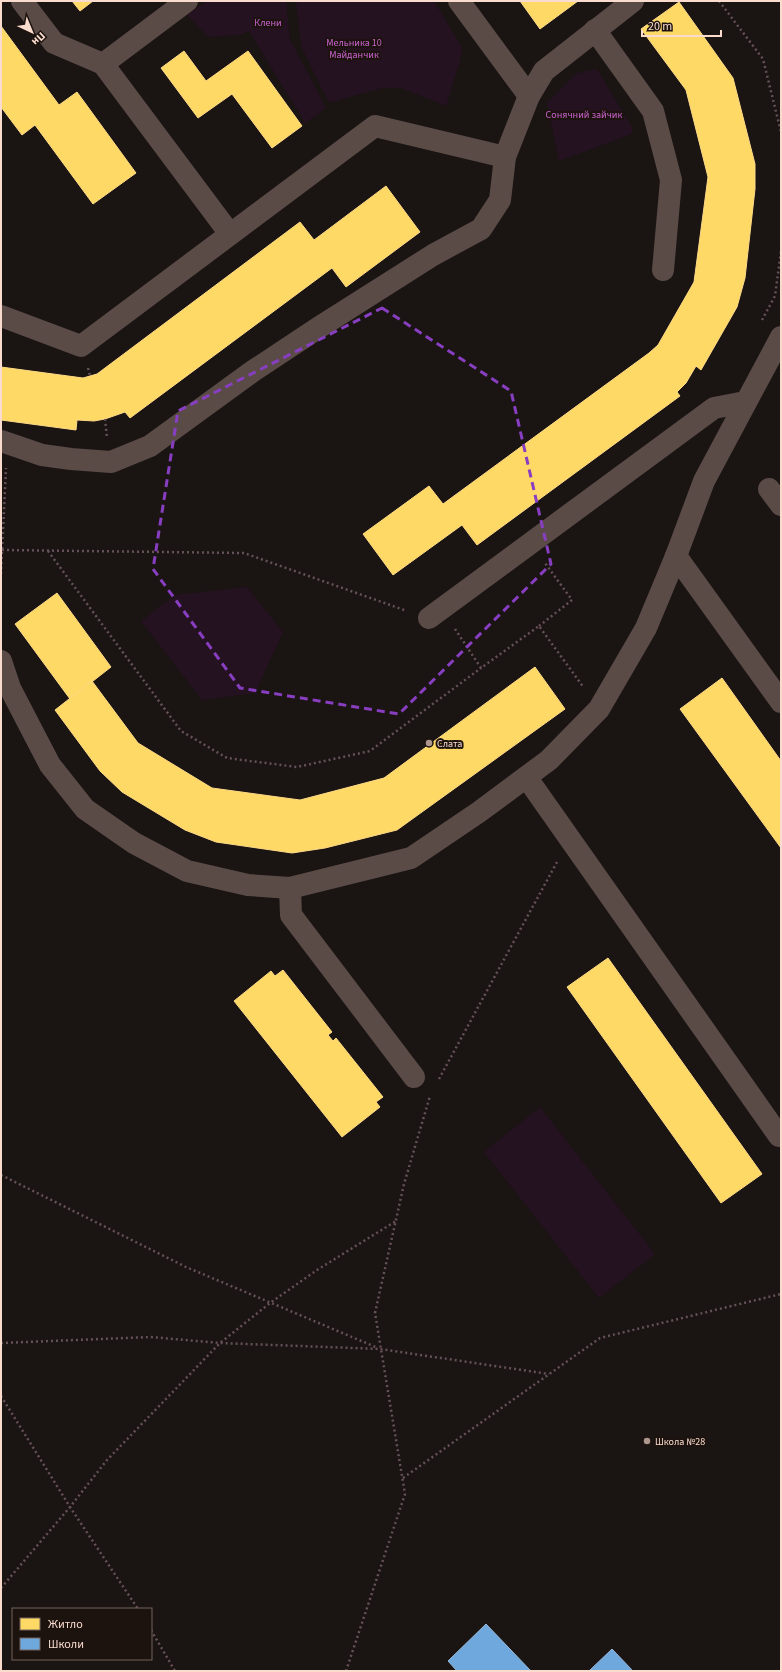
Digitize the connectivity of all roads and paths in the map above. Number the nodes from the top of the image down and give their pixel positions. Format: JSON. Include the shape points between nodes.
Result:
{"nodes":[{"id":1,"x":22,"y":1,"type":"edge"},
{"id":2,"x":187,"y":1,"type":"edge"},
{"id":3,"x":459,"y":1,"type":"edge"},
{"id":4,"x":633,"y":1,"type":"edge"},
{"id":5,"x":720,"y":1,"type":"edge"},
{"id":6,"x":595,"y":30,"type":"junction"},
{"id":7,"x":103,"y":64,"type":"junction"},
{"id":8,"x":529,"y":96,"type":"junction"},
{"id":9,"x":781,"y":132,"type":"edge"},
{"id":10,"x":505,"y":157,"type":"junction"},
{"id":11,"x":230,"y":234,"type":"junction"},
{"id":12,"x":781,"y":251,"type":"edge"},
{"id":13,"x":663,"y":270,"type":"dead end"},
{"id":14,"x":1,"y":316,"type":"edge"},
{"id":15,"x":760,"y":324,"type":"dead end"},
{"id":16,"x":781,"y":336,"type":"edge"},
{"id":17,"x":745,"y":402,"type":"junction"},
{"id":18,"x":4,"y":442,"type":"edge"},
{"id":19,"x":2,"y":550,"type":"junction"},
{"id":20,"x":48,"y":551,"type":"junction"},
{"id":21,"x":676,"y":556,"type":"junction"},
{"id":22,"x":1,"y":574,"type":"edge"},
{"id":23,"x":554,"y":576,"type":"dead end"},
{"id":24,"x":429,"y":618,"type":"joint"},
{"id":25,"x":451,"y":624,"type":"dead end"},
{"id":26,"x":539,"y":626,"type":"junction"},
{"id":27,"x":1,"y":661,"type":"edge"},
{"id":28,"x":481,"y":668,"type":"junction"},
{"id":29,"x":781,"y":702,"type":"edge"},
{"id":30,"x":599,"y":709,"type":"junction"},
{"id":31,"x":527,"y":778,"type":"junction"},
{"id":32,"x":569,"y":839,"type":"junction"},
{"id":33,"x":290,"y":888,"type":"junction"},
{"id":34,"x":414,"y":1077,"type":"dead end"},
{"id":35,"x":437,"y":1083,"type":"dead end"},
{"id":36,"x":433,"y":1090,"type":"dead end"},
{"id":37,"x":780,"y":1136,"type":"dead end"},
{"id":38,"x":1,"y":1174,"type":"edge"},
{"id":39,"x":396,"y":1221,"type":"junction"},
{"id":40,"x":781,"y":1294,"type":"edge"},
{"id":41,"x":270,"y":1303,"type":"junction"},
{"id":42,"x":1,"y":1343,"type":"edge"},
{"id":43,"x":220,"y":1343,"type":"junction"},
{"id":44,"x":380,"y":1349,"type":"junction"},
{"id":45,"x":549,"y":1374,"type":"junction"},
{"id":46,"x":1,"y":1396,"type":"edge"},
{"id":47,"x":403,"y":1478,"type":"junction"},
{"id":48,"x":70,"y":1507,"type":"junction"},
{"id":49,"x":1,"y":1588,"type":"edge"},
{"id":50,"x":137,"y":1608,"type":"edge"},
{"id":51,"x":152,"y":1632,"type":"edge"},
{"id":52,"x":175,"y":1671,"type":"edge"},
{"id":53,"x":346,"y":1671,"type":"edge"}],
"edges":[{"from":1,"to":7,"type":"lane","via":[[54,43]]},
{"from":2,"to":7,"type":"lane"},
{"from":3,"to":8,"type":"lane"},
{"from":4,"to":6,"type":"lane"},
{"from":5,"to":9,"type":"path","via":[[762,59]]},
{"from":6,"to":8,"type":"lane","via":[[544,71]]},
{"from":6,"to":13,"type":"lane","via":[[653,111],[671,180]]},
{"from":7,"to":11,"type":"lane"},
{"from":8,"to":10,"type":"lane"},
{"from":10,"to":11,"type":"lane","via":[[375,126]]},
{"from":10,"to":18,"type":"lane","via":[[500,200],[480,229],[433,255],[318,328],[150,446],[110,462],[42,454]]},
{"from":11,"to":14,"type":"lane","via":[[82,346]]},
{"from":12,"to":15,"type":"path","via":[[775,296]]},
{"from":16,"to":17,"type":"lane"},
{"from":17,"to":21,"type":"lane","via":[[704,482]]},
{"from":17,"to":24,"type":"lane","via":[[714,408]]},
{"from":18,"to":19,"type":"path"},
{"from":19,"to":20,"type":"path"},
{"from":19,"to":22,"type":"path"},
{"from":20,"to":24,"type":"path","via":[[244,553]]},
{"from":20,"to":28,"type":"path","via":[[181,731],[227,758],[297,767],[370,750]]},
{"from":21,"to":29,"type":"lane"},
{"from":21,"to":30,"type":"lane","via":[[646,628]]},
{"from":23,"to":26,"type":"path","via":[[572,600]]},
{"from":25,"to":28,"type":"path"},
{"from":26,"to":28,"type":"path"},
{"from":26,"to":30,"type":"path"},
{"from":27,"to":33,"type":"lane","via":[[10,688],[50,765],[85,809],[134,843],[187,871],[248,884]]},
{"from":30,"to":31,"type":"lane","via":[[549,760]]},
{"from":31,"to":32,"type":"lane"},
{"from":31,"to":33,"type":"lane","via":[[411,858]]},
{"from":32,"to":35,"type":"path"},
{"from":32,"to":37,"type":"lane"},
{"from":33,"to":34,"type":"lane","via":[[291,915]]},
{"from":36,"to":39,"type":"path","via":[[404,1184]]},
{"from":38,"to":41,"type":"path","via":[[186,1267]]},
{"from":39,"to":41,"type":"path"},
{"from":39,"to":44,"type":"path","via":[[375,1313]]},
{"from":40,"to":45,"type":"path","via":[[600,1338]]},
{"from":41,"to":43,"type":"path"},
{"from":41,"to":44,"type":"path"},
{"from":42,"to":43,"type":"path","via":[[151,1337]]},
{"from":43,"to":44,"type":"path"},
{"from":43,"to":48,"type":"path","via":[[107,1460]]},
{"from":44,"to":45,"type":"path"},
{"from":44,"to":47,"type":"path"},
{"from":45,"to":47,"type":"path"},
{"from":46,"to":48,"type":"path"},
{"from":47,"to":53,"type":"path","via":[[405,1494]]},
{"from":48,"to":49,"type":"path"},
{"from":48,"to":50,"type":"path"},
{"from":51,"to":52,"type":"path"}]}
